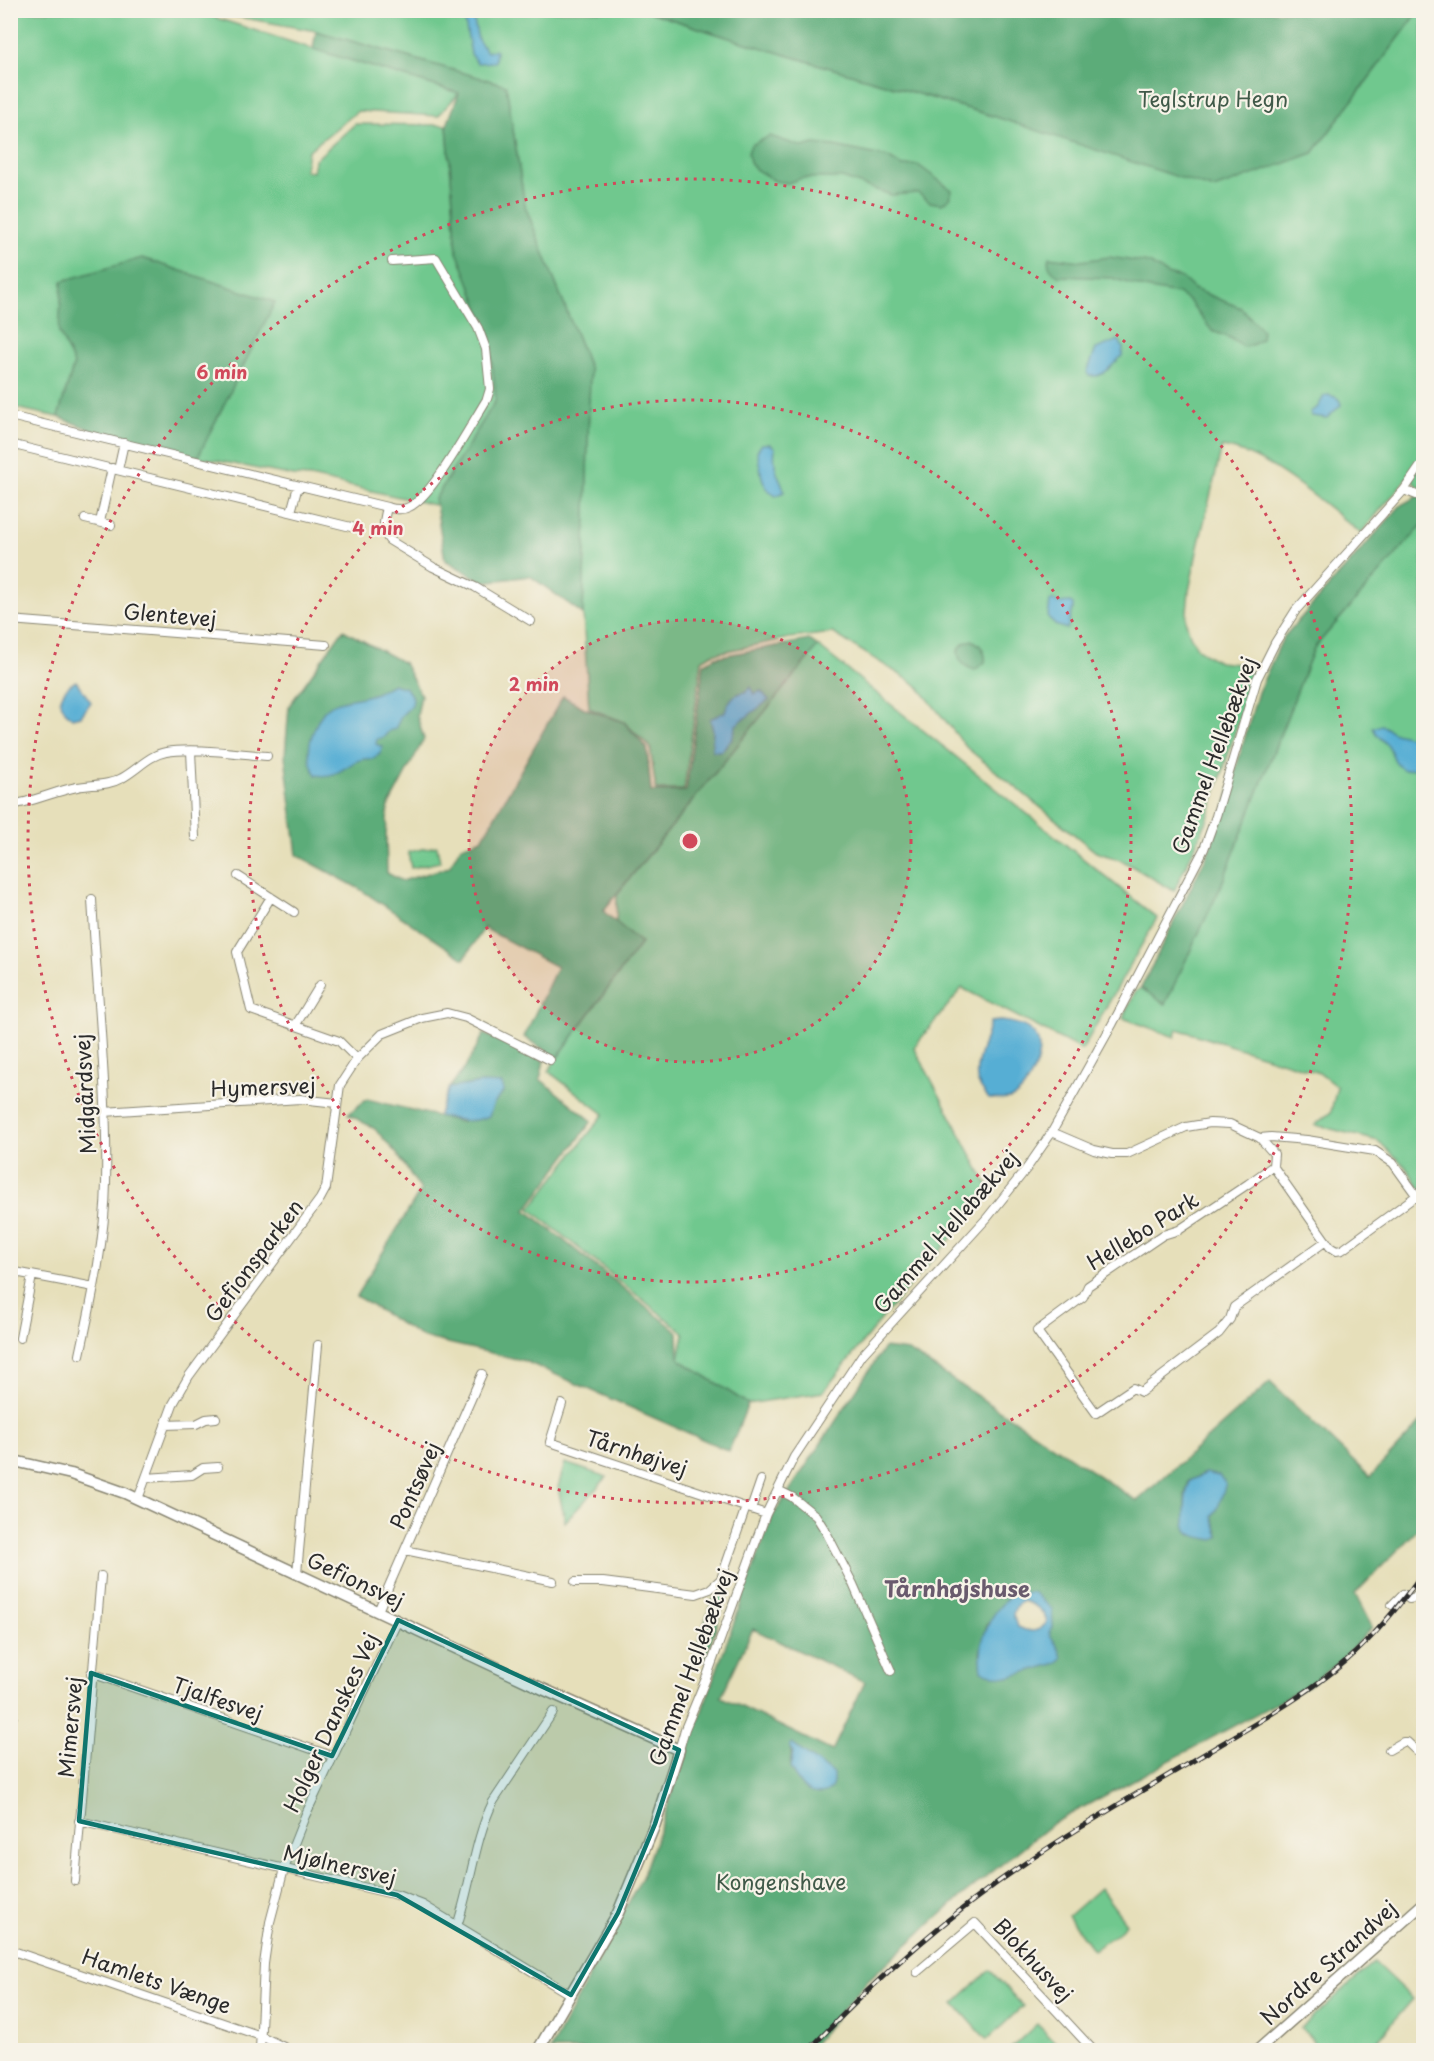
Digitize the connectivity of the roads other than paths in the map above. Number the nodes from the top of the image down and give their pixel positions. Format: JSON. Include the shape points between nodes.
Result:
{"nodes":[{"id":1,"x":392,"y":261,"type":"dead end"},
{"id":2,"x":10,"y":416,"type":"edge"},
{"id":3,"x":124,"y":443,"type":"junction"},
{"id":4,"x":10,"y":444,"type":"edge"},
{"id":5,"x":1424,"y":461,"type":"edge"},
{"id":6,"x":115,"y":469,"type":"junction"},
{"id":7,"x":298,"y":486,"type":"junction"},
{"id":8,"x":1404,"y":490,"type":"junction"},
{"id":9,"x":1424,"y":498,"type":"edge"},
{"id":10,"x":387,"y":507,"type":"junction"},
{"id":11,"x":291,"y":512,"type":"junction"},
{"id":12,"x":85,"y":519,"type":"dead end"},
{"id":13,"x":100,"y":522,"type":"junction"},
{"id":14,"x":111,"y":525,"type":"dead end"},
{"id":15,"x":355,"y":528,"type":"dead end"},
{"id":16,"x":10,"y":620,"type":"edge"},
{"id":17,"x":531,"y":621,"type":"dead end"},
{"id":18,"x":327,"y":645,"type":"dead end"},
{"id":19,"x":191,"y":751,"type":"junction"},
{"id":20,"x":267,"y":756,"type":"dead end"},
{"id":21,"x":10,"y":805,"type":"edge"},
{"id":22,"x":195,"y":837,"type":"dead end"},
{"id":23,"x":238,"y":876,"type":"dead end"},
{"id":24,"x":271,"y":897,"type":"junction"},
{"id":25,"x":92,"y":899,"type":"dead end"},
{"id":26,"x":294,"y":912,"type":"dead end"},
{"id":27,"x":320,"y":985,"type":"dead end"},
{"id":28,"x":295,"y":1026,"type":"junction"},
{"id":29,"x":357,"y":1059,"type":"junction"},
{"id":30,"x":550,"y":1060,"type":"dead end"},
{"id":31,"x":337,"y":1103,"type":"junction"},
{"id":32,"x":104,"y":1112,"type":"junction"},
{"id":33,"x":1052,"y":1132,"type":"junction"},
{"id":34,"x":1260,"y":1138,"type":"junction"},
{"id":35,"x":1273,"y":1166,"type":"junction"},
{"id":36,"x":1416,"y":1196,"type":"junction"},
{"id":37,"x":1424,"y":1206,"type":"edge"},
{"id":38,"x":1326,"y":1241,"type":"junction"},
{"id":39,"x":10,"y":1271,"type":"edge"},
{"id":40,"x":32,"y":1276,"type":"junction"},
{"id":41,"x":94,"y":1287,"type":"junction"},
{"id":42,"x":20,"y":1338,"type":"dead end"},
{"id":43,"x":318,"y":1345,"type":"dead end"},
{"id":44,"x":80,"y":1355,"type":"dead end"},
{"id":45,"x":482,"y":1374,"type":"dead end"},
{"id":46,"x":562,"y":1404,"type":"dead end"},
{"id":47,"x":216,"y":1418,"type":"dead end"},
{"id":48,"x":165,"y":1425,"type":"junction"},
{"id":49,"x":10,"y":1460,"type":"edge"},
{"id":50,"x":218,"y":1467,"type":"dead end"},
{"id":51,"x":146,"y":1478,"type":"junction"},
{"id":52,"x":761,"y":1480,"type":"dead end"},
{"id":53,"x":778,"y":1490,"type":"junction"},
{"id":54,"x":138,"y":1499,"type":"junction"},
{"id":55,"x":749,"y":1508,"type":"junction"},
{"id":56,"x":766,"y":1514,"type":"junction"},
{"id":57,"x":405,"y":1550,"type":"junction"},
{"id":58,"x":297,"y":1573,"type":"junction"},
{"id":59,"x":101,"y":1576,"type":"dead end"},
{"id":60,"x":553,"y":1581,"type":"dead end"},
{"id":61,"x":575,"y":1582,"type":"dead end"},
{"id":62,"x":1424,"y":1586,"type":"edge"},
{"id":63,"x":1392,"y":1605,"type":"dead end"},
{"id":64,"x":378,"y":1611,"type":"junction"},
{"id":65,"x":398,"y":1620,"type":"junction"},
{"id":66,"x":891,"y":1671,"type":"dead end"},
{"id":67,"x":92,"y":1673,"type":"junction"},
{"id":68,"x":553,"y":1712,"type":"dead end"},
{"id":69,"x":679,"y":1750,"type":"junction"},
{"id":70,"x":1389,"y":1750,"type":"dead end"},
{"id":71,"x":332,"y":1756,"type":"junction"},
{"id":72,"x":1424,"y":1758,"type":"edge"},
{"id":73,"x":79,"y":1821,"type":"junction"},
{"id":74,"x":284,"y":1869,"type":"junction"},
{"id":75,"x":75,"y":1881,"type":"dead end"},
{"id":76,"x":1424,"y":1903,"type":"edge"},
{"id":77,"x":458,"y":1926,"type":"junction"},
{"id":78,"x":10,"y":1950,"type":"edge"},
{"id":79,"x":917,"y":1972,"type":"dead end"},
{"id":80,"x":571,"y":1995,"type":"junction"},
{"id":81,"x":261,"y":2036,"type":"junction"},
{"id":82,"x":260,"y":2050,"type":"edge"},
{"id":83,"x":290,"y":2050,"type":"edge"},
{"id":84,"x":538,"y":2050,"type":"edge"},
{"id":85,"x":1093,"y":2050,"type":"edge"},
{"id":86,"x":1258,"y":2050,"type":"edge"}],
"edges":[{"from":1,"to":10,"type":"street","via":[[436,258],[478,328],[486,349],[490,389],[439,477],[416,503],[399,510]]},
{"from":2,"to":3,"type":"street"},
{"from":3,"to":6,"type":"street"},
{"from":3,"to":7,"type":"street"},
{"from":4,"to":6,"type":"street"},
{"from":5,"to":8,"type":"street","name":"Gammel Hellebækvej"},
{"from":6,"to":11,"type":"street"},
{"from":6,"to":13,"type":"street"},
{"from":7,"to":10,"type":"street"},
{"from":7,"to":11,"type":"street"},
{"from":8,"to":9,"type":"street"},
{"from":8,"to":33,"type":"street","name":"Gammel Hellebækvej","via":[[1296,610],[1275,642],[1257,679],[1204,849]]},
{"from":10,"to":17,"type":"street","via":[[383,527],[389,540]]},
{"from":11,"to":15,"type":"street"},
{"from":12,"to":13,"type":"street"},
{"from":13,"to":14,"type":"street"},
{"from":16,"to":18,"type":"street","name":"Glentevej"},
{"from":19,"to":20,"type":"street"},
{"from":19,"to":21,"type":"street","via":[[152,757],[108,784],[76,787]]},
{"from":19,"to":22,"type":"street"},
{"from":23,"to":24,"type":"street"},
{"from":24,"to":26,"type":"street"},
{"from":24,"to":28,"type":"street","via":[[237,952],[251,1010]]},
{"from":25,"to":32,"type":"street","name":"Midgårdsvej"},
{"from":27,"to":28,"type":"street"},
{"from":28,"to":29,"type":"street","via":[[339,1041]]},
{"from":29,"to":30,"type":"street","name":"Hymersvej","via":[[382,1034],[447,1012]]},
{"from":29,"to":31,"type":"street","name":"Hymersvej","via":[[340,1085]]},
{"from":31,"to":32,"type":"street","name":"Hymersvej","via":[[300,1099]]},
{"from":31,"to":48,"type":"street","name":"Gefionsparken","via":[[326,1188],[189,1376]]},
{"from":32,"to":41,"type":"street","name":"Midgårdsvej","via":[[106,1183]]},
{"from":33,"to":34,"type":"street","via":[[1112,1154],[1127,1154],[1186,1127],[1210,1123],[1230,1124]]},
{"from":33,"to":53,"type":"street","name":"Gammel Hellebækvej","via":[[987,1218],[862,1355],[794,1457]]},
{"from":34,"to":35,"type":"street","via":[[1274,1154]]},
{"from":34,"to":36,"type":"street","via":[[1307,1140],[1375,1151],[1393,1163]]},
{"from":35,"to":38,"type":"street"},
{"from":35,"to":38,"type":"street","name":"Hellebo Park","via":[[1088,1286],[1083,1297],[1037,1331],[1096,1413],[1133,1388],[1141,1392],[1219,1333],[1234,1307]]},
{"from":36,"to":37,"type":"street"},
{"from":36,"to":38,"type":"street","via":[[1342,1250],[1336,1251]]},
{"from":39,"to":40,"type":"street"},
{"from":40,"to":41,"type":"street"},
{"from":40,"to":42,"type":"street"},
{"from":41,"to":44,"type":"street","name":"Midgårdsvej"},
{"from":43,"to":58,"type":"street"},
{"from":45,"to":57,"type":"street","name":"Pontsøvej"},
{"from":46,"to":55,"type":"street","name":"Tårnhøjvej","via":[[549,1442]]},
{"from":47,"to":48,"type":"street","via":[[196,1424]]},
{"from":48,"to":51,"type":"street","name":"Gefionsparken"},
{"from":49,"to":54,"type":"main road","name":"Gefionsvej","via":[[71,1474]]},
{"from":50,"to":51,"type":"street","via":[[203,1468],[192,1475]]},
{"from":51,"to":54,"type":"street","name":"Gefionsparken"},
{"from":52,"to":55,"type":"street"},
{"from":53,"to":56,"type":"street","name":"Gammel Hellebækvej"},
{"from":53,"to":66,"type":"street","via":[[816,1516],[826,1532]]},
{"from":54,"to":58,"type":"main road","name":"Gefionsvej"},
{"from":55,"to":56,"type":"street","name":"Tårnhøjvej"},
{"from":55,"to":61,"type":"street","via":[[721,1579],[710,1589],[696,1594]]},
{"from":56,"to":69,"type":"street","name":"Gammel Hellebækvej"},
{"from":57,"to":60,"type":"street"},
{"from":57,"to":64,"type":"street","name":"Pontsøvej"},
{"from":58,"to":64,"type":"main road","name":"Gefionsvej"},
{"from":59,"to":67,"type":"street","name":"Mimersvej"},
{"from":62,"to":63,"type":"street","via":[[1414,1598],[1403,1594]]},
{"from":64,"to":65,"type":"main road","name":"Gefionsvej"},
{"from":65,"to":69,"type":"main road","name":"Gefionsvej"},
{"from":65,"to":71,"type":"street","name":"Holger Danskes Vej"},
{"from":67,"to":71,"type":"street","name":"Tjalfesvej"},
{"from":67,"to":73,"type":"street","name":"Mimersvej"},
{"from":68,"to":77,"type":"street","via":[[486,1816]]},
{"from":69,"to":80,"type":"main road","name":"Gammel Hellebækvej","via":[[633,1880]]},
{"from":70,"to":72,"type":"street","via":[[1407,1742]]},
{"from":71,"to":74,"type":"street","name":"Holger Danskes Vej"},
{"from":73,"to":74,"type":"street","name":"Mjølnersvej"},
{"from":73,"to":75,"type":"street","name":"Mimersvej"},
{"from":74,"to":77,"type":"street","name":"Mjølnersvej","via":[[397,1895]]},
{"from":74,"to":81,"type":"street","name":"Holger Danskes Vej","via":[[264,1964]]},
{"from":76,"to":86,"type":"main road","name":"Nordre Strandvej"},
{"from":77,"to":80,"type":"street","name":"Mjølnersvej"},
{"from":78,"to":81,"type":"street","name":"Hamlets Vænge"},
{"from":79,"to":85,"type":"street","name":"Blokhusvej","via":[[975,1923]]},
{"from":80,"to":84,"type":"main road","name":"Gammel Hellebækvej"},
{"from":81,"to":82,"type":"street","name":"Holger Danskes Vej"},
{"from":81,"to":83,"type":"street","name":"Hamlets Vænge"}]}
